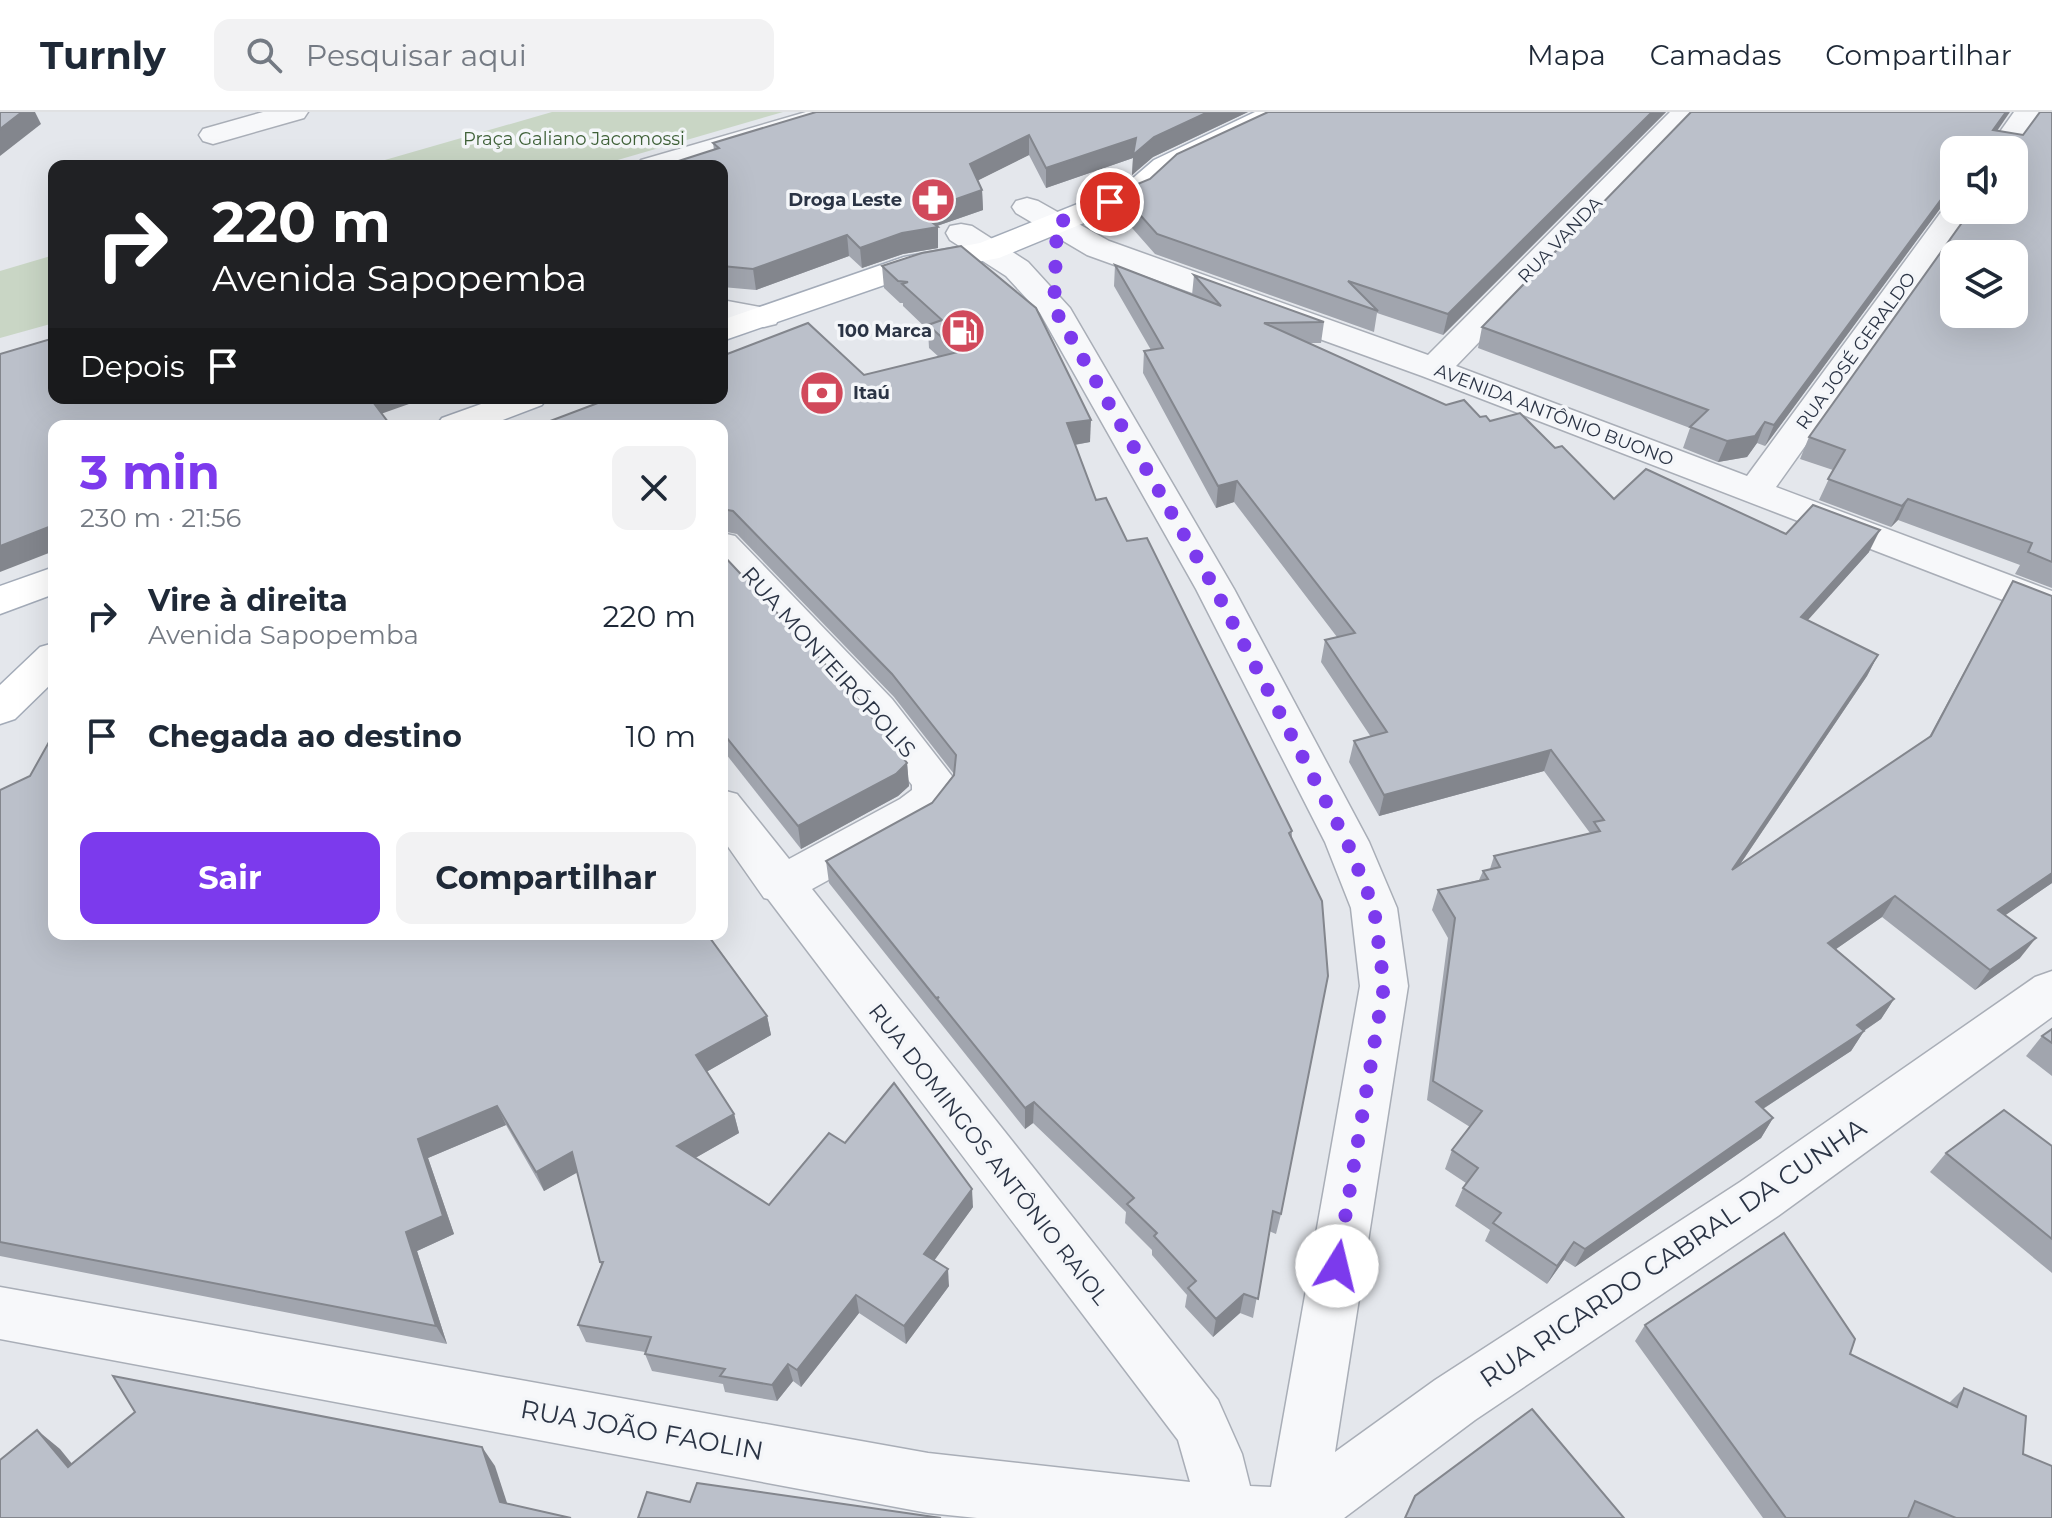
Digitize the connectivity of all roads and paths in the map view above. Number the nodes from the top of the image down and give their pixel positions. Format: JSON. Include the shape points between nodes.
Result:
{"nodes":[{"id":1,"x":294,"y":112,"type":"edge"},
{"id":2,"x":836,"y":112,"type":"edge"},
{"id":3,"x":1278,"y":112,"type":"edge"},
{"id":4,"x":1686,"y":112,"type":"edge"},
{"id":5,"x":2028,"y":112,"type":"edge"},
{"id":6,"x":2038,"y":112,"type":"edge"},
{"id":7,"x":2052,"y":116,"type":"edge"},
{"id":8,"x":213,"y":135,"type":"dead end"},
{"id":9,"x":2011,"y":136,"type":"edge"},
{"id":10,"x":672,"y":160,"type":"edge"},
{"id":11,"x":1948,"y":224,"type":"edge"},
{"id":12,"x":961,"y":233,"type":"junction"},
{"id":13,"x":988,"y":251,"type":"junction"},
{"id":14,"x":1050,"y":251,"type":"junction"},
{"id":15,"x":915,"y":264,"type":"junction"},
{"id":16,"x":728,"y":311,"type":"edge"},
{"id":17,"x":764,"y":317,"type":"junction"},
{"id":18,"x":728,"y":329,"type":"edge"},
{"id":19,"x":1434,"y":369,"type":"junction"},
{"id":20,"x":514,"y":404,"type":"edge"},
{"id":21,"x":470,"y":420,"type":"edge"},
{"id":22,"x":1754,"y":492,"type":"junction"},
{"id":23,"x":728,"y":551,"type":"edge"},
{"id":24,"x":2052,"y":606,"type":"edge"},
{"id":25,"x":48,"y":663,"type":"edge"},
{"id":26,"x":0,"y":709,"type":"edge"},
{"id":27,"x":728,"y":814,"type":"edge"},
{"id":28,"x":780,"y":885,"type":"junction"},
{"id":29,"x":2052,"y":991,"type":"edge"},
{"id":30,"x":0,"y":1313,"type":"edge"},
{"id":31,"x":1222,"y":1515,"type":"junction"},
{"id":32,"x":1288,"y":1518,"type":"edge"},
{"id":33,"x":1295,"y":1518,"type":"edge"}],
"edges":[{"from":1,"to":8,"type":"street"},
{"from":2,"to":10,"type":"street"},
{"from":3,"to":14,"type":"main road","via":[[1164,166],[1112,173]]},
{"from":4,"to":19,"type":"street","name":"RUA VANDA"},
{"from":5,"to":9,"type":"street"},
{"from":6,"to":7,"type":"street"},
{"from":11,"to":22,"type":"street","name":"RUA JOSÉ GERALDO"},
{"from":12,"to":13,"type":"street"},
{"from":12,"to":14,"type":"main road"},
{"from":12,"to":15,"type":"main road"},
{"from":13,"to":14,"type":"main road"},
{"from":13,"to":14,"type":"street","via":[[1017,269]]},
{"from":13,"to":15,"type":"main road"},
{"from":14,"to":19,"type":"street","name":"AVENIDA ANTÔNIO BUONO","via":[[1098,248]]},
{"from":14,"to":33,"type":"street","via":[[1215,589],[1347,842],[1374,908],[1384,986]]},
{"from":15,"to":17,"type":"main road"},
{"from":16,"to":17,"type":"street"},
{"from":17,"to":18,"type":"main road"},
{"from":19,"to":22,"type":"street","name":"AVENIDA ANTÔNIO BUONO"},
{"from":20,"to":21,"type":"main road"},
{"from":22,"to":24,"type":"street","name":"AVENIDA ANTÔNIO BUONO"},
{"from":23,"to":28,"type":"street","name":"RUA MONTEIRÓPOLIS","via":[[877,709],[935,789],[916,811]]},
{"from":25,"to":26,"type":"main road"},
{"from":27,"to":28,"type":"street","name":"RUA DOMINGOS ANTÔNIO RAIOL"},
{"from":28,"to":31,"type":"street","name":"RUA DOMINGOS ANTÔNIO RAIOL","via":[[1198,1420],[1213,1446]]},
{"from":29,"to":33,"type":"street","name":"RUA RICARDO CABRAL DA CUNHA","via":[[1759,1199],[1455,1400]]},
{"from":30,"to":31,"type":"street","name":"RUA JOÃO FAOLIN","via":[[928,1483]]},
{"from":31,"to":32,"type":"street","name":"RUA JOÃO FAOLIN"}]}
